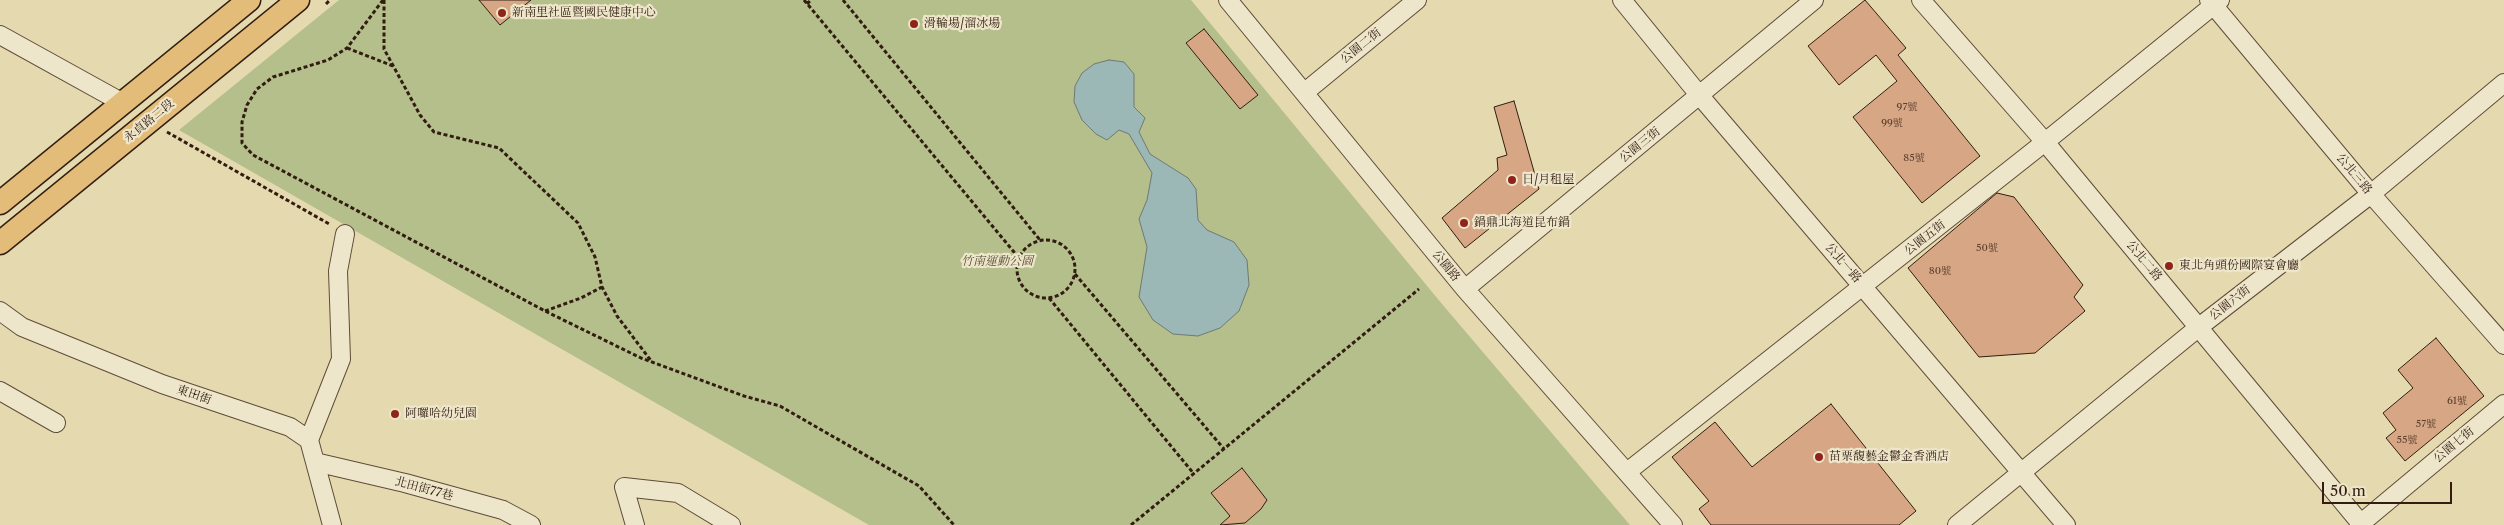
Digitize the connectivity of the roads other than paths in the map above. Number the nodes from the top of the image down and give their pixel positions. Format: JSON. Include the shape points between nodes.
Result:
{"nodes":[{"id":1,"x":249,"y":0,"type":"edge"},
{"id":2,"x":1228,"y":0,"type":"edge"},
{"id":3,"x":1417,"y":0,"type":"edge"},
{"id":4,"x":1622,"y":0,"type":"edge"},
{"id":5,"x":1814,"y":0,"type":"edge"},
{"id":6,"x":1921,"y":0,"type":"edge"},
{"id":7,"x":293,"y":2,"type":"edge"},
{"id":8,"x":2214,"y":2,"type":"edge"},
{"id":9,"x":0,"y":35,"type":"edge"},
{"id":10,"x":2504,"y":83,"type":"edge"},
{"id":11,"x":1305,"y":92,"type":"junction"},
{"id":12,"x":1700,"y":96,"type":"junction"},
{"id":13,"x":123,"y":103,"type":"junction"},
{"id":14,"x":142,"y":127,"type":"junction"},
{"id":15,"x":2045,"y":142,"type":"junction"},
{"id":16,"x":2371,"y":194,"type":"junction"},
{"id":17,"x":0,"y":203,"type":"edge"},
{"id":18,"x":345,"y":234,"type":"road end"},
{"id":19,"x":0,"y":242,"type":"edge"},
{"id":20,"x":1862,"y":285,"type":"junction"},
{"id":21,"x":1464,"y":289,"type":"junction"},
{"id":22,"x":0,"y":311,"type":"edge"},
{"id":23,"x":2199,"y":327,"type":"junction"},
{"id":24,"x":2504,"y":345,"type":"edge"},
{"id":25,"x":0,"y":391,"type":"edge"},
{"id":26,"x":2504,"y":404,"type":"edge"},
{"id":27,"x":56,"y":422,"type":"dead end"},
{"id":28,"x":309,"y":440,"type":"junction"},
{"id":29,"x":315,"y":462,"type":"junction"},
{"id":30,"x":2021,"y":471,"type":"junction"},
{"id":31,"x":1626,"y":472,"type":"junction"},
{"id":32,"x":2360,"y":524,"type":"edge"},
{"id":33,"x":332,"y":525,"type":"edge"},
{"id":34,"x":531,"y":525,"type":"edge"},
{"id":35,"x":635,"y":525,"type":"edge"},
{"id":36,"x":731,"y":525,"type":"edge"},
{"id":37,"x":1673,"y":525,"type":"edge"},
{"id":38,"x":1956,"y":525,"type":"edge"},
{"id":39,"x":2066,"y":525,"type":"edge"}],
"edges":[{"from":1,"to":13,"type":"main road"},
{"from":2,"to":11,"type":"street","name":"公園路"},
{"from":3,"to":11,"type":"street","name":"公園二街"},
{"from":4,"to":12,"type":"street","name":"公北一路"},
{"from":5,"to":12,"type":"street","name":"公園三街"},
{"from":6,"to":15,"type":"street","name":"公北二路"},
{"from":7,"to":14,"type":"main road","name":"永貞路二段"},
{"from":8,"to":15,"type":"street","name":"公園五街"},
{"from":8,"to":16,"type":"street","name":"公北三路"},
{"from":9,"to":13,"type":"street"},
{"from":10,"to":16,"type":"street","name":"公園六街"},
{"from":11,"to":21,"type":"street","name":"公園路"},
{"from":12,"to":20,"type":"street","name":"公北一路"},
{"from":12,"to":21,"type":"street","name":"公園三街"},
{"from":13,"to":14,"type":"main road"},
{"from":13,"to":17,"type":"main road"},
{"from":14,"to":19,"type":"main road","name":"永貞路二段"},
{"from":15,"to":20,"type":"street","name":"公園五街"},
{"from":15,"to":23,"type":"street","name":"公北二路"},
{"from":16,"to":23,"type":"street","name":"公園六街"},
{"from":16,"to":24,"type":"street","name":"公北三路"},
{"from":18,"to":28,"type":"street","via":[[338,271],[341,359]]},
{"from":20,"to":30,"type":"street","name":"公北一路"},
{"from":20,"to":31,"type":"street","name":"公園五街"},
{"from":21,"to":31,"type":"street","name":"公園路"},
{"from":22,"to":28,"type":"street","name":"東田街","via":[[22,326],[162,384],[290,428]]},
{"from":23,"to":30,"type":"street","name":"公園六街"},
{"from":23,"to":32,"type":"street","name":"公北二路"},
{"from":25,"to":27,"type":"street"},
{"from":26,"to":32,"type":"street","name":"公園七街"},
{"from":28,"to":29,"type":"street"},
{"from":29,"to":33,"type":"street"},
{"from":29,"to":34,"type":"street","name":"北田街77巷","via":[[503,510]]},
{"from":30,"to":38,"type":"street","name":"公園六街"},
{"from":30,"to":39,"type":"street","name":"公北一路"},
{"from":31,"to":37,"type":"street","name":"公園路"},
{"from":35,"to":36,"type":"street","via":[[624,487],[678,493]]}]}
